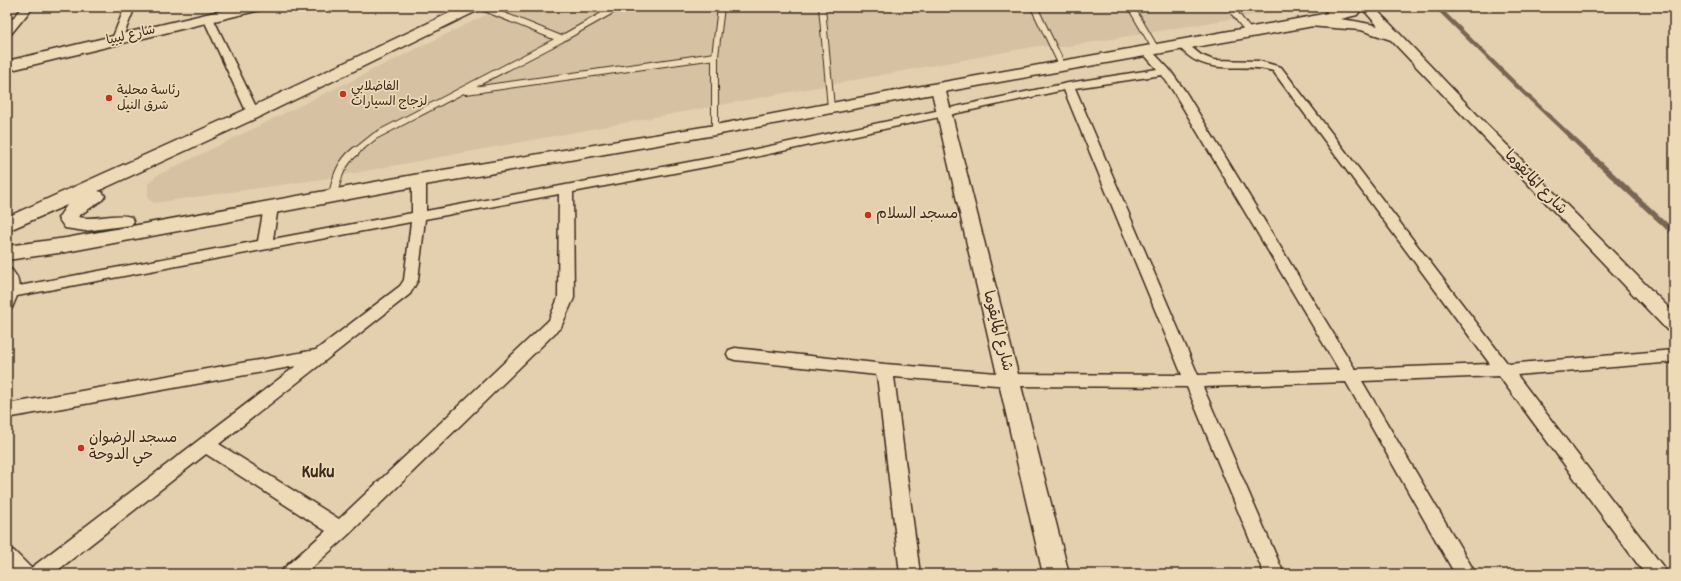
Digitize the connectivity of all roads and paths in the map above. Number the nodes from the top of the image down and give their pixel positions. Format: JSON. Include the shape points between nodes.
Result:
{"nodes":[{"id":1,"x":28,"y":7,"type":"edge"},
{"id":2,"x":130,"y":7,"type":"edge"},
{"id":3,"x":255,"y":7,"type":"edge"},
{"id":4,"x":474,"y":7,"type":"edge"},
{"id":5,"x":482,"y":7,"type":"edge"},
{"id":6,"x":618,"y":7,"type":"edge"},
{"id":7,"x":721,"y":7,"type":"edge"},
{"id":8,"x":822,"y":7,"type":"edge"},
{"id":9,"x":1034,"y":7,"type":"edge"},
{"id":10,"x":1131,"y":7,"type":"edge"},
{"id":11,"x":1230,"y":7,"type":"edge"},
{"id":12,"x":1356,"y":7,"type":"edge"},
{"id":13,"x":1367,"y":7,"type":"edge"},
{"id":14,"x":233,"y":10,"type":"edge"},
{"id":15,"x":1330,"y":12,"type":"edge"},
{"id":16,"x":208,"y":18,"type":"junction"},
{"id":17,"x":1308,"y":22,"type":"junction"},
{"id":18,"x":7,"y":32,"type":"edge"},
{"id":19,"x":1249,"y":32,"type":"junction"},
{"id":20,"x":117,"y":39,"type":"junction"},
{"id":21,"x":561,"y":39,"type":"junction"},
{"id":22,"x":1398,"y":39,"type":"junction"},
{"id":23,"x":1181,"y":44,"type":"junction"},
{"id":24,"x":1150,"y":49,"type":"junction"},
{"id":25,"x":715,"y":56,"type":"junction"},
{"id":26,"x":1062,"y":65,"type":"junction"},
{"id":27,"x":7,"y":66,"type":"edge"},
{"id":28,"x":1165,"y":71,"type":"junction"},
{"id":29,"x":1068,"y":86,"type":"junction"},
{"id":30,"x":938,"y":88,"type":"junction"},
{"id":31,"x":460,"y":92,"type":"junction"},
{"id":32,"x":831,"y":108,"type":"junction"},
{"id":33,"x":944,"y":112,"type":"junction"},
{"id":34,"x":254,"y":113,"type":"junction"},
{"id":35,"x":715,"y":130,"type":"junction"},
{"id":36,"x":193,"y":140,"type":"junction"},
{"id":37,"x":419,"y":180,"type":"junction"},
{"id":38,"x":566,"y":189,"type":"junction"},
{"id":39,"x":333,"y":195,"type":"junction"},
{"id":40,"x":271,"y":207,"type":"junction"},
{"id":41,"x":240,"y":213,"type":"junction"},
{"id":42,"x":418,"y":216,"type":"junction"},
{"id":43,"x":7,"y":225,"type":"edge"},
{"id":44,"x":265,"y":246,"type":"junction"},
{"id":45,"x":35,"y":250,"type":"junction"},
{"id":46,"x":7,"y":254,"type":"edge"},
{"id":47,"x":7,"y":260,"type":"edge"},
{"id":48,"x":7,"y":273,"type":"edge"},
{"id":49,"x":9,"y":298,"type":"edge"},
{"id":50,"x":1674,"y":325,"type":"edge"},
{"id":51,"x":735,"y":354,"type":"dead end"},
{"id":52,"x":320,"y":356,"type":"junction"},
{"id":53,"x":1674,"y":356,"type":"edge"},
{"id":54,"x":885,"y":370,"type":"junction"},
{"id":55,"x":1505,"y":370,"type":"junction"},
{"id":56,"x":1351,"y":376,"type":"junction"},
{"id":57,"x":1009,"y":380,"type":"junction"},
{"id":58,"x":1192,"y":381,"type":"junction"},
{"id":59,"x":7,"y":411,"type":"edge"},
{"id":60,"x":204,"y":444,"type":"junction"},
{"id":61,"x":340,"y":530,"type":"junction"},
{"id":62,"x":7,"y":557,"type":"edge"},
{"id":63,"x":294,"y":573,"type":"edge"},
{"id":64,"x":24,"y":574,"type":"edge"},
{"id":65,"x":38,"y":574,"type":"edge"},
{"id":66,"x":910,"y":574,"type":"edge"},
{"id":67,"x":1056,"y":574,"type":"edge"},
{"id":68,"x":1274,"y":574,"type":"edge"},
{"id":69,"x":1466,"y":574,"type":"edge"},
{"id":70,"x":1657,"y":574,"type":"edge"}],
"edges":[{"from":1,"to":18,"type":"street"},
{"from":2,"to":20,"type":"street"},
{"from":3,"to":14,"type":"main road","name":"شارع ليبيا"},
{"from":4,"to":34,"type":"main road"},
{"from":5,"to":21,"type":"lane"},
{"from":6,"to":21,"type":"lane"},
{"from":7,"to":25,"type":"lane"},
{"from":8,"to":32,"type":"lane"},
{"from":9,"to":26,"type":"lane"},
{"from":10,"to":24,"type":"lane"},
{"from":11,"to":19,"type":"lane"},
{"from":12,"to":15,"type":"main road","via":[[1352,12]]},
{"from":13,"to":22,"type":"street","name":"شارع المايقوما"},
{"from":14,"to":16,"type":"main road","name":"شارع ليبيا"},
{"from":15,"to":17,"type":"main road"},
{"from":16,"to":20,"type":"main road","name":"شارع ليبيا"},
{"from":16,"to":34,"type":"street"},
{"from":17,"to":19,"type":"main road"},
{"from":17,"to":22,"type":"street","via":[[1359,25]]},
{"from":19,"to":23,"type":"main road"},
{"from":20,"to":27,"type":"main road","name":"شارع ليبيا"},
{"from":21,"to":31,"type":"lane"},
{"from":22,"to":50,"type":"street","name":"شارع المايقوما"},
{"from":23,"to":24,"type":"main road"},
{"from":23,"to":55,"type":"street","via":[[1203,60],[1234,65],[1262,64],[1276,69]]},
{"from":24,"to":26,"type":"main road"},
{"from":24,"to":28,"type":"street"},
{"from":25,"to":31,"type":"lane"},
{"from":25,"to":35,"type":"lane"},
{"from":26,"to":30,"type":"main road"},
{"from":28,"to":29,"type":"street"},
{"from":28,"to":56,"type":"street"},
{"from":29,"to":33,"type":"street"},
{"from":29,"to":58,"type":"street"},
{"from":30,"to":32,"type":"main road"},
{"from":30,"to":33,"type":"street","name":"شارع المايقوما"},
{"from":31,"to":39,"type":"lane","via":[[375,136],[363,145],[351,155],[337,174]]},
{"from":32,"to":35,"type":"main road"},
{"from":33,"to":38,"type":"street","via":[[732,158]]},
{"from":33,"to":57,"type":"street","name":"شارع المايقوما"},
{"from":34,"to":36,"type":"main road"},
{"from":35,"to":37,"type":"main road"},
{"from":36,"to":41,"type":"main road","via":[[80,204],[68,218],[72,223],[85,225],[176,215]]},
{"from":36,"to":43,"type":"main road"},
{"from":37,"to":39,"type":"main road"},
{"from":37,"to":42,"type":"street"},
{"from":38,"to":42,"type":"street"},
{"from":38,"to":61,"type":"street","via":[[566,298],[555,323]]},
{"from":39,"to":40,"type":"main road"},
{"from":40,"to":41,"type":"main road"},
{"from":40,"to":44,"type":"street"},
{"from":41,"to":45,"type":"main road"},
{"from":42,"to":44,"type":"street"},
{"from":42,"to":52,"type":"street","via":[[411,280],[405,290]]},
{"from":44,"to":49,"type":"street"},
{"from":45,"to":46,"type":"main road"},
{"from":45,"to":47,"type":"main road"},
{"from":48,"to":49,"type":"street","via":[[11,280]]},
{"from":51,"to":54,"type":"street"},
{"from":52,"to":59,"type":"street"},
{"from":52,"to":60,"type":"street"},
{"from":53,"to":55,"type":"street"},
{"from":54,"to":57,"type":"street"},
{"from":54,"to":66,"type":"street"},
{"from":55,"to":56,"type":"street"},
{"from":55,"to":70,"type":"street"},
{"from":56,"to":58,"type":"street"},
{"from":56,"to":69,"type":"street"},
{"from":57,"to":58,"type":"street"},
{"from":57,"to":67,"type":"street","name":"شارع المايقوما"},
{"from":58,"to":68,"type":"street"},
{"from":60,"to":61,"type":"street"},
{"from":60,"to":65,"type":"street"},
{"from":61,"to":63,"type":"street"},
{"from":62,"to":64,"type":"street"}]}
